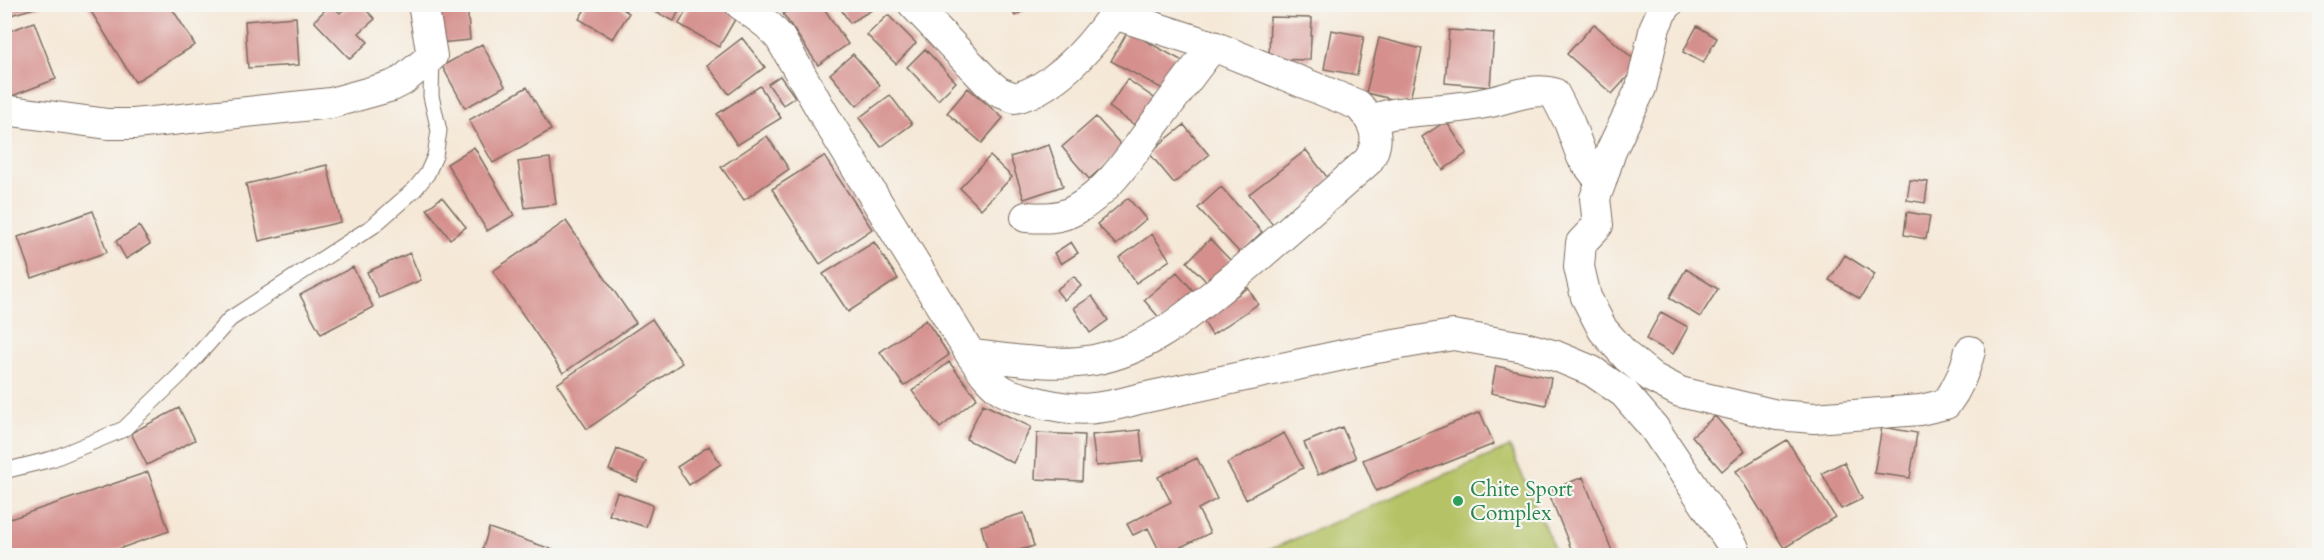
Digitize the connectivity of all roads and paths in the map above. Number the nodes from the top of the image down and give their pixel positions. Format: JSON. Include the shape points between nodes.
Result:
{"nodes":[{"id":1,"x":423,"y":4,"type":"edge"},
{"id":2,"x":740,"y":4,"type":"edge"},
{"id":3,"x":913,"y":4,"type":"edge"},
{"id":4,"x":1668,"y":4,"type":"edge"},
{"id":5,"x":1112,"y":9,"type":"edge"},
{"id":6,"x":1213,"y":46,"type":"junction"},
{"id":7,"x":432,"y":56,"type":"junction"},
{"id":8,"x":4,"y":110,"type":"edge"},
{"id":9,"x":1372,"y":124,"type":"junction"},
{"id":10,"x":1601,"y":182,"type":"junction"},
{"id":11,"x":1026,"y":217,"type":"dead end"},
{"id":12,"x":1970,"y":351,"type":"dead end"},
{"id":13,"x":971,"y":355,"type":"junction"},
{"id":14,"x":4,"y":471,"type":"edge"},
{"id":15,"x":1735,"y":551,"type":"edge"}],
"edges":[{"from":1,"to":7,"type":"street"},
{"from":2,"to":13,"type":"street","via":[[780,38]]},
{"from":3,"to":5,"type":"street","via":[[987,82],[1015,98],[1036,90],[1062,72],[1098,36]]},
{"from":4,"to":10,"type":"street","via":[[1655,27],[1641,88]]},
{"from":5,"to":6,"type":"street"},
{"from":6,"to":9,"type":"street","via":[[1358,105]]},
{"from":6,"to":11,"type":"street","via":[[1121,169],[1098,193],[1061,216]]},
{"from":7,"to":8,"type":"street","via":[[392,86],[331,103],[134,124]]},
{"from":7,"to":14,"type":"lane","via":[[431,96],[439,131],[435,156],[415,189],[373,225],[230,319],[124,429],[52,459]]},
{"from":9,"to":10,"type":"street","via":[[1392,114],[1484,104],[1543,90],[1554,93],[1560,102],[1582,157]]},
{"from":9,"to":13,"type":"street","via":[[1376,147],[1368,162],[1282,238],[1155,338],[1117,354],[1076,362]]},
{"from":10,"to":12,"type":"street","via":[[1595,198],[1598,225],[1581,243],[1579,267],[1586,297],[1603,330],[1627,357],[1653,378],[1680,392],[1777,415],[1814,418],[1920,410],[1946,404],[1960,381]]},
{"from":13,"to":15,"type":"street","via":[[1002,390],[1071,410],[1108,408],[1453,334],[1524,347],[1592,371],[1624,393],[1654,428]]}]}
